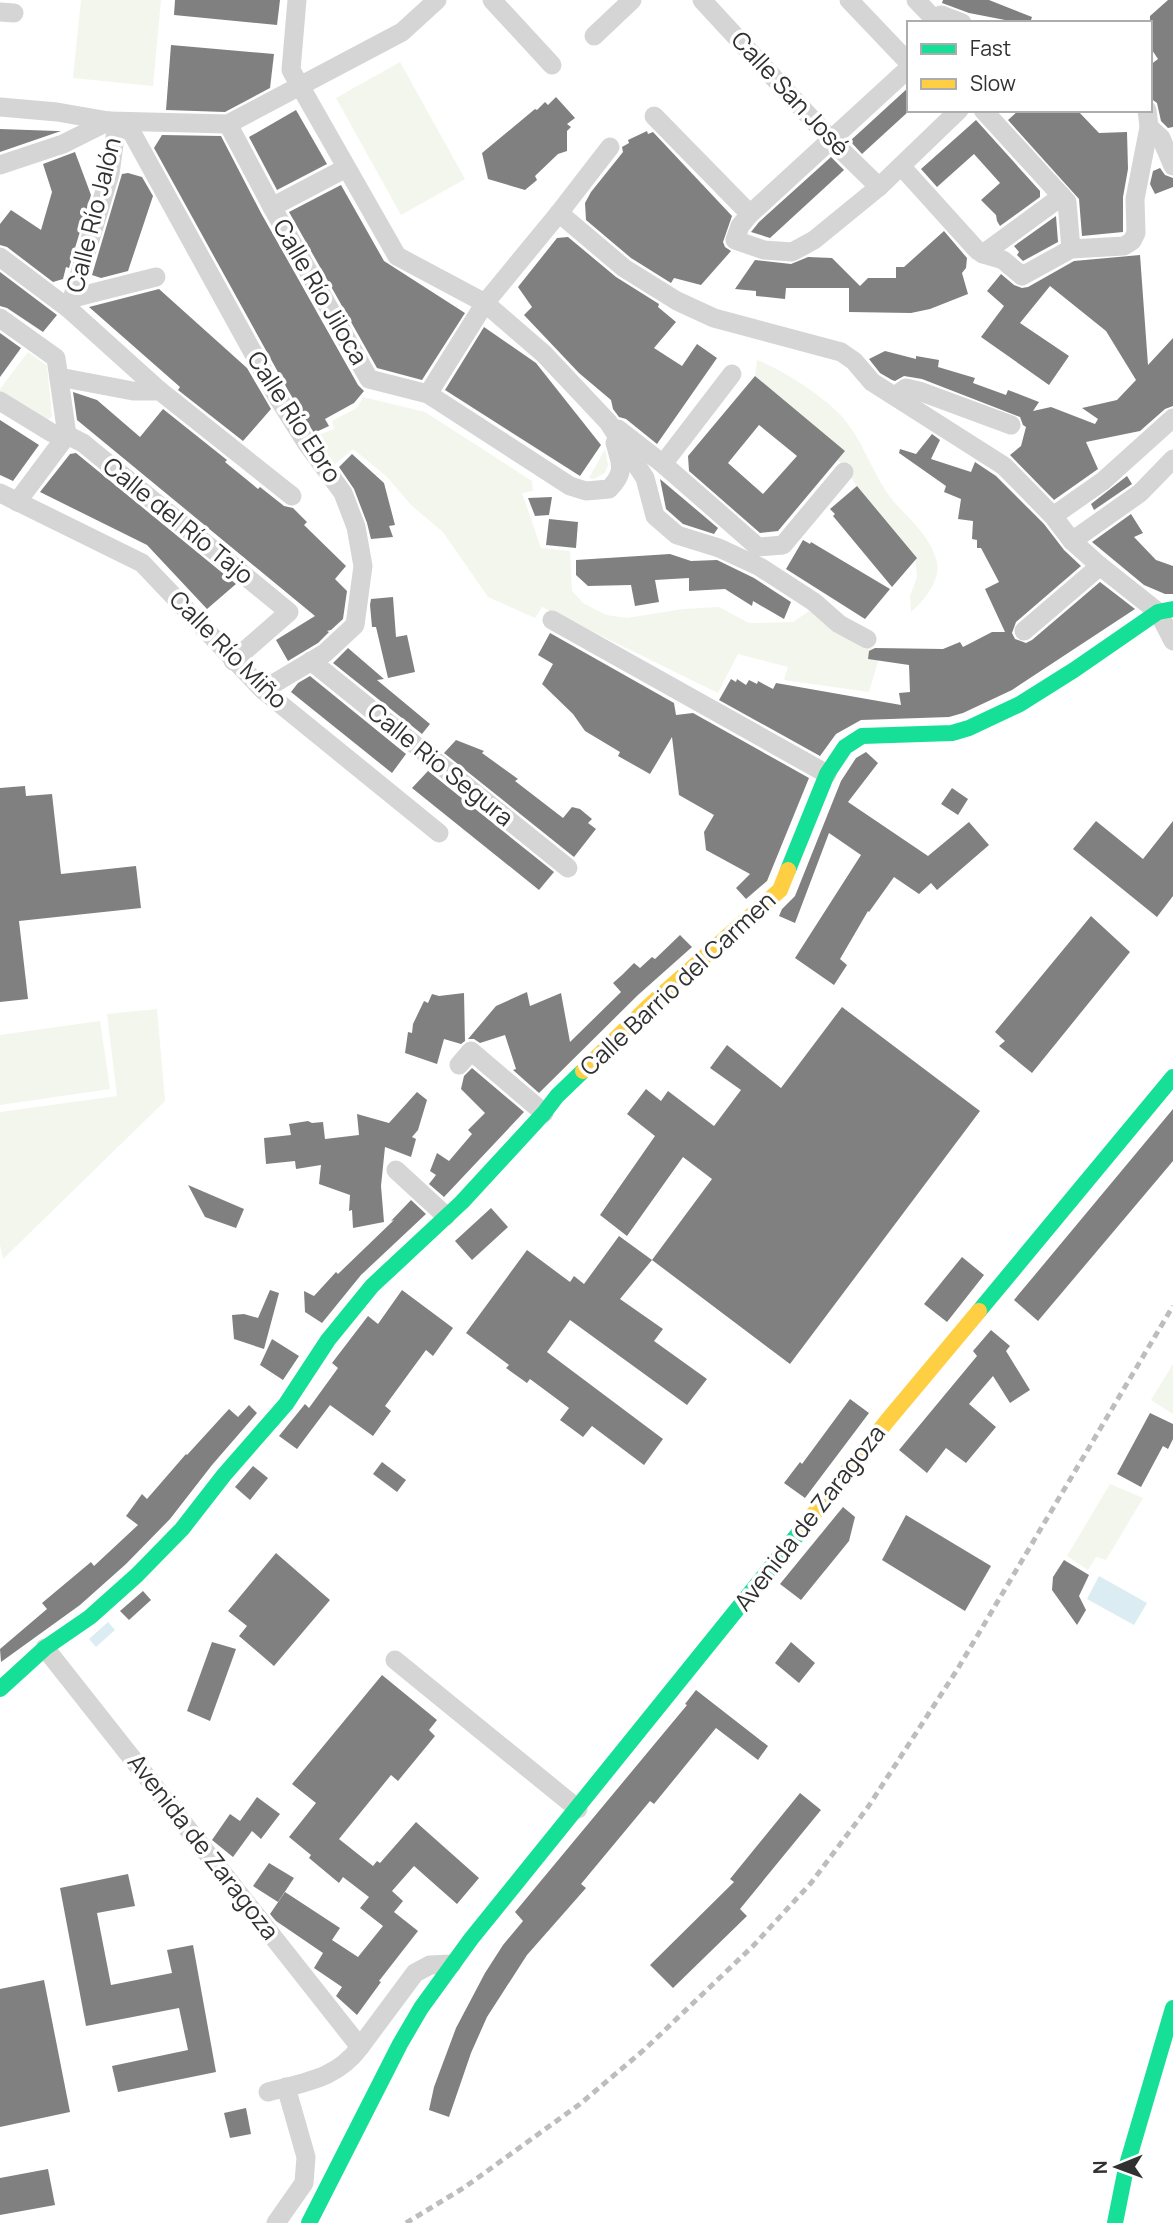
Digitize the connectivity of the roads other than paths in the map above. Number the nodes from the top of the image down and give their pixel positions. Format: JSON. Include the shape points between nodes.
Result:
{"nodes":[{"id":1,"x":297,"y":0,"type":"edge"},
{"id":2,"x":437,"y":0,"type":"edge"},
{"id":3,"x":492,"y":0,"type":"edge"},
{"id":4,"x":632,"y":0,"type":"edge"},
{"id":5,"x":702,"y":0,"type":"edge"},
{"id":6,"x":849,"y":0,"type":"edge"},
{"id":7,"x":916,"y":0,"type":"edge"},
{"id":8,"x":936,"y":21,"type":"edge"},
{"id":9,"x":957,"y":21,"type":"edge"},
{"id":10,"x":594,"y":36,"type":"dead end"},
{"id":11,"x":907,"y":63,"type":"edge"},
{"id":12,"x":552,"y":65,"type":"dead end"},
{"id":13,"x":907,"y":67,"type":"edge"},
{"id":14,"x":300,"y":86,"type":"junction"},
{"id":15,"x":0,"y":107,"type":"edge"},
{"id":16,"x":958,"y":112,"type":"edge"},
{"id":17,"x":985,"y":112,"type":"edge"},
{"id":18,"x":654,"y":116,"type":"dead end"},
{"id":19,"x":1148,"y":119,"type":"edge"},
{"id":20,"x":117,"y":122,"type":"junction"},
{"id":21,"x":228,"y":124,"type":"junction"},
{"id":22,"x":832,"y":141,"type":"junction"},
{"id":23,"x":610,"y":146,"type":"dead end"},
{"id":24,"x":0,"y":165,"type":"edge"},
{"id":25,"x":901,"y":166,"type":"junction"},
{"id":26,"x":1173,"y":166,"type":"edge"},
{"id":27,"x":346,"y":168,"type":"junction"},
{"id":28,"x":879,"y":187,"type":"junction"},
{"id":29,"x":1062,"y":195,"type":"junction"},
{"id":30,"x":272,"y":207,"type":"junction"},
{"id":31,"x":559,"y":213,"type":"junction"},
{"id":32,"x":745,"y":220,"type":"junction"},
{"id":33,"x":1071,"y":249,"type":"junction"},
{"id":34,"x":983,"y":254,"type":"junction"},
{"id":35,"x":0,"y":257,"type":"edge"},
{"id":36,"x":156,"y":277,"type":"dead end"},
{"id":37,"x":71,"y":303,"type":"junction"},
{"id":38,"x":485,"y":303,"type":"junction"},
{"id":39,"x":0,"y":318,"type":"edge"},
{"id":40,"x":732,"y":374,"type":"dead end"},
{"id":41,"x":59,"y":377,"type":"junction"},
{"id":42,"x":160,"y":391,"type":"junction"},
{"id":43,"x":428,"y":394,"type":"junction"},
{"id":44,"x":895,"y":396,"type":"junction"},
{"id":45,"x":0,"y":401,"type":"edge"},
{"id":46,"x":1173,"y":418,"type":"edge"},
{"id":47,"x":608,"y":422,"type":"junction"},
{"id":48,"x":1011,"y":425,"type":"dead end"},
{"id":49,"x":67,"y":435,"type":"junction"},
{"id":50,"x":1173,"y":459,"type":"edge"},
{"id":51,"x":663,"y":464,"type":"junction"},
{"id":52,"x":844,"y":472,"type":"dead end"},
{"id":53,"x":292,"y":496,"type":"dead end"},
{"id":54,"x":9,"y":497,"type":"edge"},
{"id":55,"x":1053,"y":516,"type":"junction"},
{"id":56,"x":1072,"y":541,"type":"junction"},
{"id":57,"x":1100,"y":566,"type":"junction"},
{"id":58,"x":1166,"y":611,"type":"edge"},
{"id":59,"x":552,"y":620,"type":"dead end"},
{"id":60,"x":1024,"y":631,"type":"dead end"},
{"id":61,"x":867,"y":639,"type":"dead end"},
{"id":62,"x":1173,"y":641,"type":"edge"},
{"id":63,"x":233,"y":661,"type":"junction"},
{"id":64,"x":311,"y":661,"type":"junction"},
{"id":65,"x":263,"y":690,"type":"junction"},
{"id":66,"x":827,"y":774,"type":"junction"},
{"id":67,"x":439,"y":834,"type":"dead end"},
{"id":68,"x":568,"y":868,"type":"dead end"},
{"id":69,"x":459,"y":1065,"type":"dead end"},
{"id":70,"x":1173,"y":1077,"type":"edge"},
{"id":71,"x":544,"y":1113,"type":"junction"},
{"id":72,"x":396,"y":1170,"type":"dead end"},
{"id":73,"x":446,"y":1216,"type":"junction"},
{"id":74,"x":45,"y":1648,"type":"junction"},
{"id":75,"x":396,"y":1660,"type":"dead end"},
{"id":76,"x":0,"y":1689,"type":"edge"},
{"id":77,"x":578,"y":1809,"type":"junction"},
{"id":78,"x":452,"y":1964,"type":"junction"},
{"id":79,"x":1173,"y":2008,"type":"edge"},
{"id":80,"x":360,"y":2047,"type":"junction"},
{"id":81,"x":276,"y":2223,"type":"edge"},
{"id":82,"x":309,"y":2223,"type":"edge"},
{"id":83,"x":1115,"y":2223,"type":"edge"}],
"edges":[{"from":1,"to":14,"type":"street","via":[[291,69]]},
{"from":2,"to":14,"type":"street","via":[[402,32]]},
{"from":3,"to":12,"type":"street"},
{"from":4,"to":10,"type":"street"},
{"from":5,"to":22,"type":"street","name":"Calle San José"},
{"from":6,"to":11,"type":"street"},
{"from":7,"to":8,"type":"street"},
{"from":8,"to":9,"type":"street","via":[[941,15]]},
{"from":13,"to":22,"type":"street"},
{"from":14,"to":21,"type":"street"},
{"from":14,"to":27,"type":"street"},
{"from":15,"to":20,"type":"street"},
{"from":16,"to":25,"type":"street"},
{"from":17,"to":29,"type":"street"},
{"from":18,"to":32,"type":"street"},
{"from":19,"to":26,"type":"street"},
{"from":19,"to":33,"type":"street","via":[[1132,241],[1124,246]]},
{"from":20,"to":21,"type":"street"},
{"from":20,"to":24,"type":"street"},
{"from":20,"to":37,"type":"street","name":"Calle Río Jalón","via":[[110,174]]},
{"from":20,"to":64,"type":"street","name":"Calle Río Ebro","via":[[278,398],[343,493],[356,527],[363,566],[355,625]]},
{"from":21,"to":30,"type":"street","name":"Calle Río Jiloca"},
{"from":22,"to":28,"type":"street","name":"Calle San José"},
{"from":22,"to":32,"type":"street"},
{"from":23,"to":31,"type":"street"},
{"from":25,"to":28,"type":"street"},
{"from":25,"to":34,"type":"street"},
{"from":27,"to":30,"type":"street"},
{"from":27,"to":38,"type":"street","via":[[397,256]]},
{"from":28,"to":32,"type":"street","via":[[793,252],[764,250],[735,240]]},
{"from":29,"to":33,"type":"street","via":[[1067,202]]},
{"from":29,"to":34,"type":"street"},
{"from":30,"to":43,"type":"street","name":"Calle Río Jiloca","via":[[369,379]]},
{"from":31,"to":38,"type":"street"},
{"from":31,"to":44,"type":"street","via":[[624,268],[674,300],[714,318],[841,352],[872,382]]},
{"from":33,"to":34,"type":"street","via":[[1022,276],[1003,260]]},
{"from":35,"to":37,"type":"street"},
{"from":36,"to":37,"type":"street"},
{"from":37,"to":42,"type":"street"},
{"from":38,"to":43,"type":"street"},
{"from":38,"to":47,"type":"street","via":[[544,354]]},
{"from":39,"to":41,"type":"street","via":[[56,358]]},
{"from":40,"to":51,"type":"street"},
{"from":41,"to":42,"type":"street","via":[[133,391]]},
{"from":41,"to":49,"type":"street"},
{"from":42,"to":53,"type":"street"},
{"from":43,"to":47,"type":"street","name":"Calle Río Jiloca","via":[[570,486],[586,491],[609,489],[619,479],[622,466]]},
{"from":44,"to":48,"type":"street","via":[[906,388],[919,391]]},
{"from":44,"to":55,"type":"street","via":[[1004,466]]},
{"from":45,"to":49,"type":"street","name":"Calle del Río Tajo","via":[[52,433]]},
{"from":46,"to":55,"type":"street","via":[[1103,481]]},
{"from":47,"to":51,"type":"street"},
{"from":47,"to":61,"type":"street","via":[[645,478],[655,516],[677,535],[760,567]]},
{"from":49,"to":54,"type":"street"},
{"from":49,"to":63,"type":"street","name":"Calle del Río Tajo","via":[[83,443],[289,612]]},
{"from":50,"to":56,"type":"street","via":[[1140,493]]},
{"from":51,"to":52,"type":"street","via":[[758,547],[783,545]]},
{"from":54,"to":63,"type":"street","name":"Calle Río Miño","via":[[142,563]]},
{"from":55,"to":56,"type":"street"},
{"from":56,"to":57,"type":"street"},
{"from":57,"to":58,"type":"street"},
{"from":57,"to":60,"type":"street"},
{"from":58,"to":62,"type":"street"},
{"from":58,"to":66,"type":"main road","name":"Calle Barrio del Carmen","via":[[984,722],[952,733],[862,736],[845,747]]},
{"from":59,"to":66,"type":"street"},
{"from":63,"to":65,"type":"street","name":"Calle Río Miño"},
{"from":64,"to":65,"type":"street","name":"Calle Río Ebro"},
{"from":64,"to":68,"type":"street","name":"Calle Rio Segura"},
{"from":65,"to":67,"type":"street","name":"Calle Río Miño"},
{"from":66,"to":71,"type":"main road","name":"Calle Barrio del Carmen","via":[[780,890],[649,1006]]},
{"from":69,"to":71,"type":"street","via":[[471,1051]]},
{"from":70,"to":77,"type":"main road","name":"Avenida de Zaragoza","via":[[887,1420]]},
{"from":71,"to":73,"type":"main road","name":"Calle Barrio del Carmen"},
{"from":72,"to":73,"type":"street"},
{"from":73,"to":74,"type":"main road","name":"Calle Barrio del Carmen","via":[[349,1313],[286,1404],[182,1529],[90,1616]]},
{"from":74,"to":76,"type":"main road","name":"Calle Barrio del Carmen"},
{"from":74,"to":80,"type":"street","name":"Avenida de Zaragoza"},
{"from":75,"to":77,"type":"street"},
{"from":77,"to":78,"type":"main road","name":"Avenida de Zaragoza"},
{"from":78,"to":80,"type":"street","via":[[430,1965],[415,1973]]},
{"from":78,"to":82,"type":"main road","name":"Avenida de Zaragoza","via":[[400,2044]]},
{"from":79,"to":83,"type":"main road","via":[[1126,2168]]},
{"from":80,"to":81,"type":"street","via":[[341,2068],[324,2077],[277,2089],[306,2157],[304,2183]]}]}
